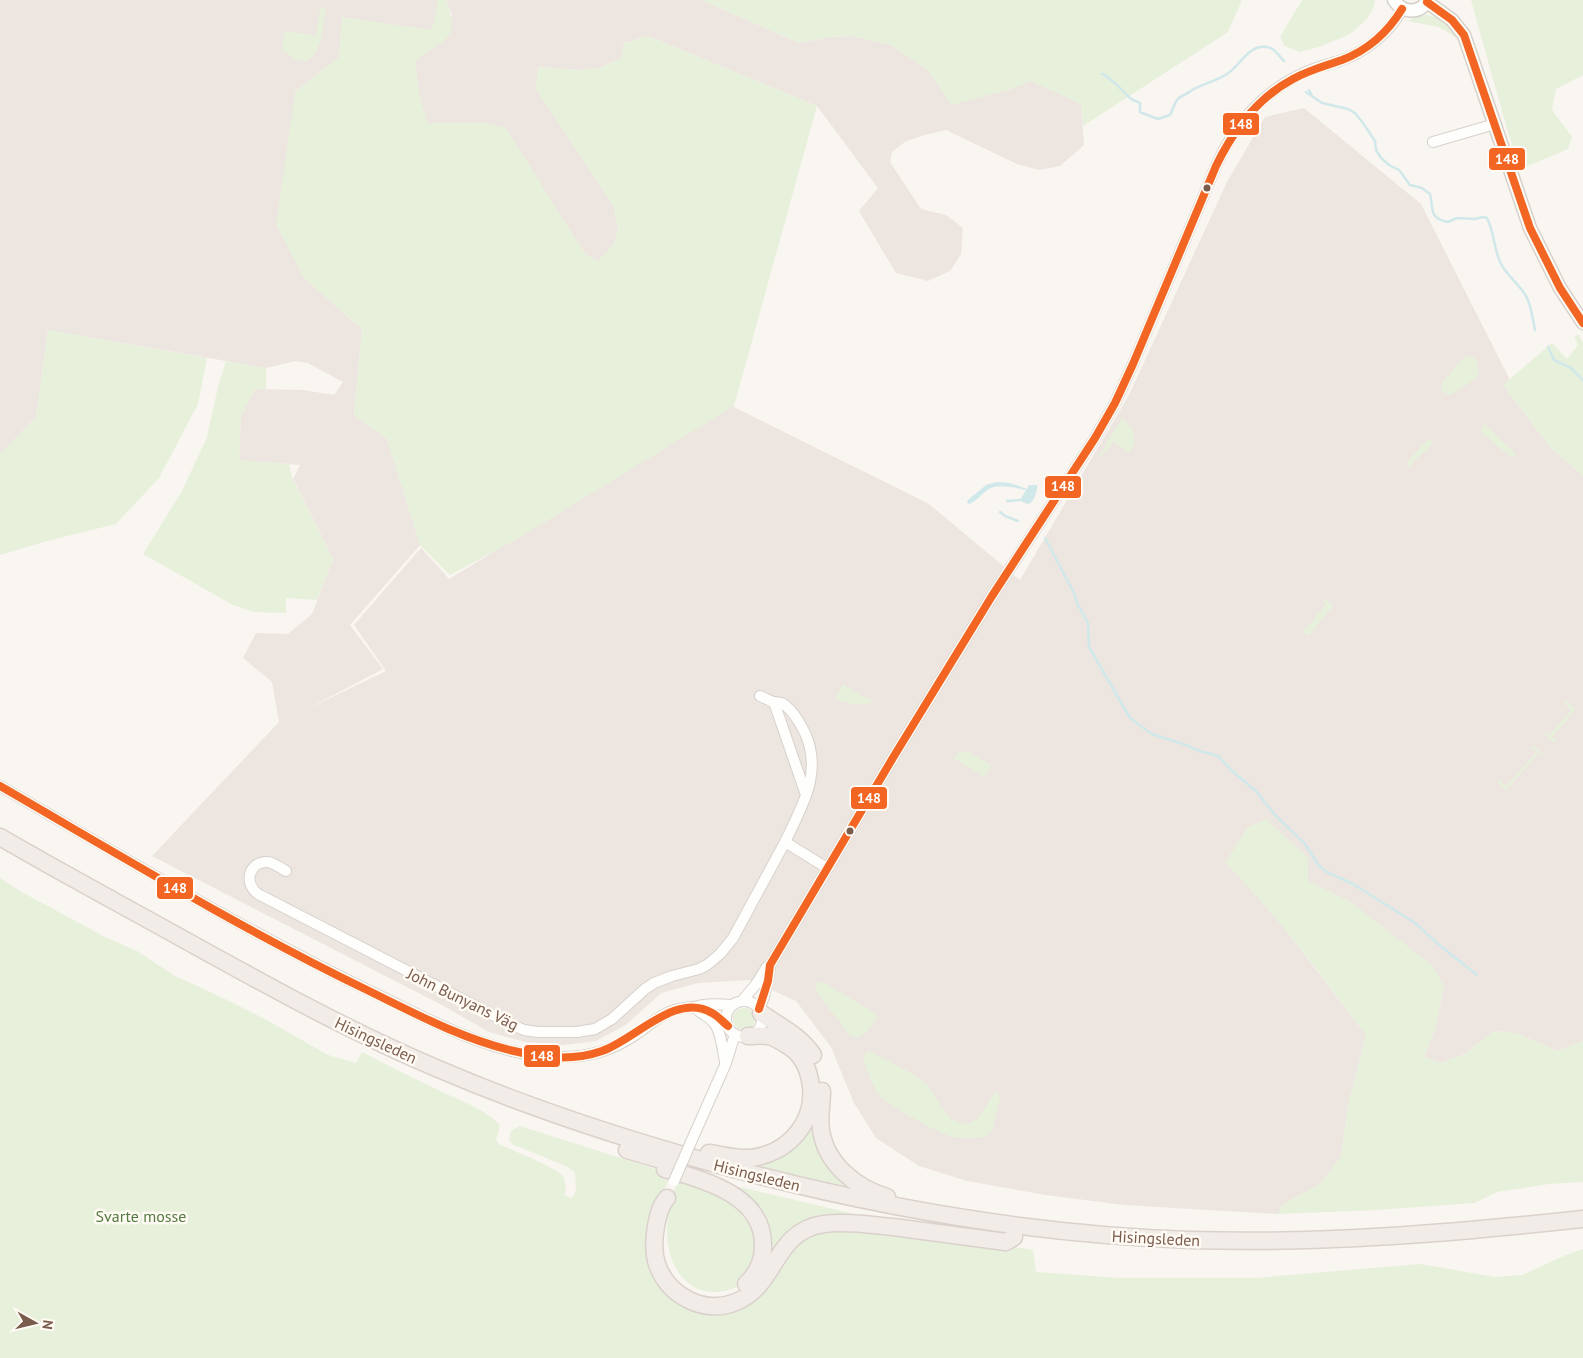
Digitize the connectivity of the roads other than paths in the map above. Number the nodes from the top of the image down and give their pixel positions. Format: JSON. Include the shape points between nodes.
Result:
{"nodes":[{"id":1,"x":1428,"y":1,"type":"edge"},
{"id":2,"x":1398,"y":4,"type":"edge"},
{"id":3,"x":1495,"y":124,"type":"junction"},
{"id":4,"x":1433,"y":142,"type":"dead end"},
{"id":5,"x":1582,"y":319,"type":"edge"},
{"id":6,"x":760,"y":696,"type":"dead end"},
{"id":7,"x":774,"y":702,"type":"junction"},
{"id":8,"x":0,"y":786,"type":"edge"},
{"id":9,"x":806,"y":795,"type":"junction"},
{"id":10,"x":0,"y":837,"type":"edge"},
{"id":11,"x":785,"y":842,"type":"junction"},
{"id":12,"x":0,"y":848,"type":"edge"},
{"id":13,"x":827,"y":868,"type":"junction"},
{"id":14,"x":286,"y":871,"type":"dead end"},
{"id":15,"x":770,"y":965,"type":"junction"},
{"id":16,"x":742,"y":1001,"type":"junction"},
{"id":17,"x":732,"y":1005,"type":"junction"},
{"id":18,"x":695,"y":1007,"type":"junction"},
{"id":19,"x":760,"y":1011,"type":"junction"},
{"id":20,"x":737,"y":1032,"type":"junction"},
{"id":21,"x":726,"y":1063,"type":"junction"},
{"id":22,"x":599,"y":1130,"type":"junction"},
{"id":23,"x":649,"y":1157,"type":"junction"},
{"id":24,"x":667,"y":1198,"type":"junction"},
{"id":25,"x":941,"y":1216,"type":"junction"},
{"id":26,"x":1583,"y":1219,"type":"edge"},
{"id":27,"x":1583,"y":1230,"type":"edge"},
{"id":28,"x":1014,"y":1237,"type":"junction"}],
"edges":[{"from":1,"to":2,"type":"street","via":[[1416,11],[1407,11]]},
{"from":1,"to":3,"type":"street","via":[[1461,31]]},
{"from":2,"to":13,"type":"street","via":[[1397,18],[1364,49],[1305,72],[1279,87],[1250,112],[1230,137],[1115,404],[992,596]]},
{"from":3,"to":4,"type":"street"},
{"from":3,"to":5,"type":"street","via":[[1530,228],[1556,280]]},
{"from":6,"to":7,"type":"street","name":"John Bunyans Väg"},
{"from":7,"to":9,"type":"street"},
{"from":7,"to":9,"type":"street","name":"John Bunyans Väg","via":[[783,703],[791,710],[807,738],[813,774]]},
{"from":8,"to":18,"type":"street","via":[[313,963],[412,1012],[498,1047],[545,1056],[590,1054],[628,1040],[671,1011]]},
{"from":9,"to":11,"type":"street","name":"John Bunyans Väg"},
{"from":10,"to":22,"type":"highway","name":"Hisingsleden","via":[[352,1030],[469,1082]]},
{"from":11,"to":13,"type":"street"},
{"from":11,"to":14,"type":"street","name":"John Bunyans Väg","via":[[734,938],[720,954],[699,969],[648,987],[604,1024],[569,1033],[528,1030],[508,1023],[258,894],[249,883],[250,874],[261,863],[271,863]]},
{"from":12,"to":23,"type":"highway","name":"Hisingsleden","via":[[226,975],[356,1043],[498,1105]]},
{"from":13,"to":15,"type":"street"},
{"from":15,"to":16,"type":"street"},
{"from":15,"to":19,"type":"street"},
{"from":16,"to":17,"type":"street"},
{"from":16,"to":19,"type":"street","via":[[754,1004]]},
{"from":17,"to":18,"type":"street"},
{"from":17,"to":20,"type":"street","via":[[726,1015]]},
{"from":18,"to":20,"type":"street","via":[[712,1013]]},
{"from":18,"to":21,"type":"street","via":[[717,1028]]},
{"from":19,"to":20,"type":"street","via":[[762,1020],[755,1033]]},
{"from":19,"to":25,"type":"highway","via":[[794,1034],[813,1056],[822,1084],[822,1133],[827,1149],[843,1171],[857,1184],[873,1192],[935,1208]]},
{"from":20,"to":21,"type":"street"},
{"from":20,"to":22,"type":"highway","via":[[768,1036],[792,1048],[802,1058],[808,1072],[812,1102],[793,1139],[767,1154],[739,1158],[664,1143],[612,1127]]},
{"from":21,"to":24,"type":"street","bridge":true},
{"from":22,"to":25,"type":"highway","name":"Hisingsleden","via":[[766,1178]]},
{"from":23,"to":24,"type":"highway","via":[[662,1168],[724,1190],[749,1209],[760,1229],[763,1248],[759,1266],[749,1281],[733,1291],[716,1295],[699,1292],[682,1283],[671,1269],[665,1250]]},
{"from":23,"to":28,"type":"highway","name":"Hisingsleden","via":[[854,1209]]},
{"from":24,"to":28,"type":"highway","via":[[662,1204],[655,1232],[658,1265],[665,1280],[678,1294],[707,1306],[727,1305],[746,1297],[761,1284],[788,1242],[822,1224],[885,1226],[1006,1242]]},
{"from":25,"to":26,"type":"highway","name":"Hisingsleden","via":[[1089,1234],[1250,1241],[1412,1235]]},
{"from":27,"to":28,"type":"highway","name":"Hisingsleden","via":[[1405,1246],[1284,1251],[1154,1249]]}]}
